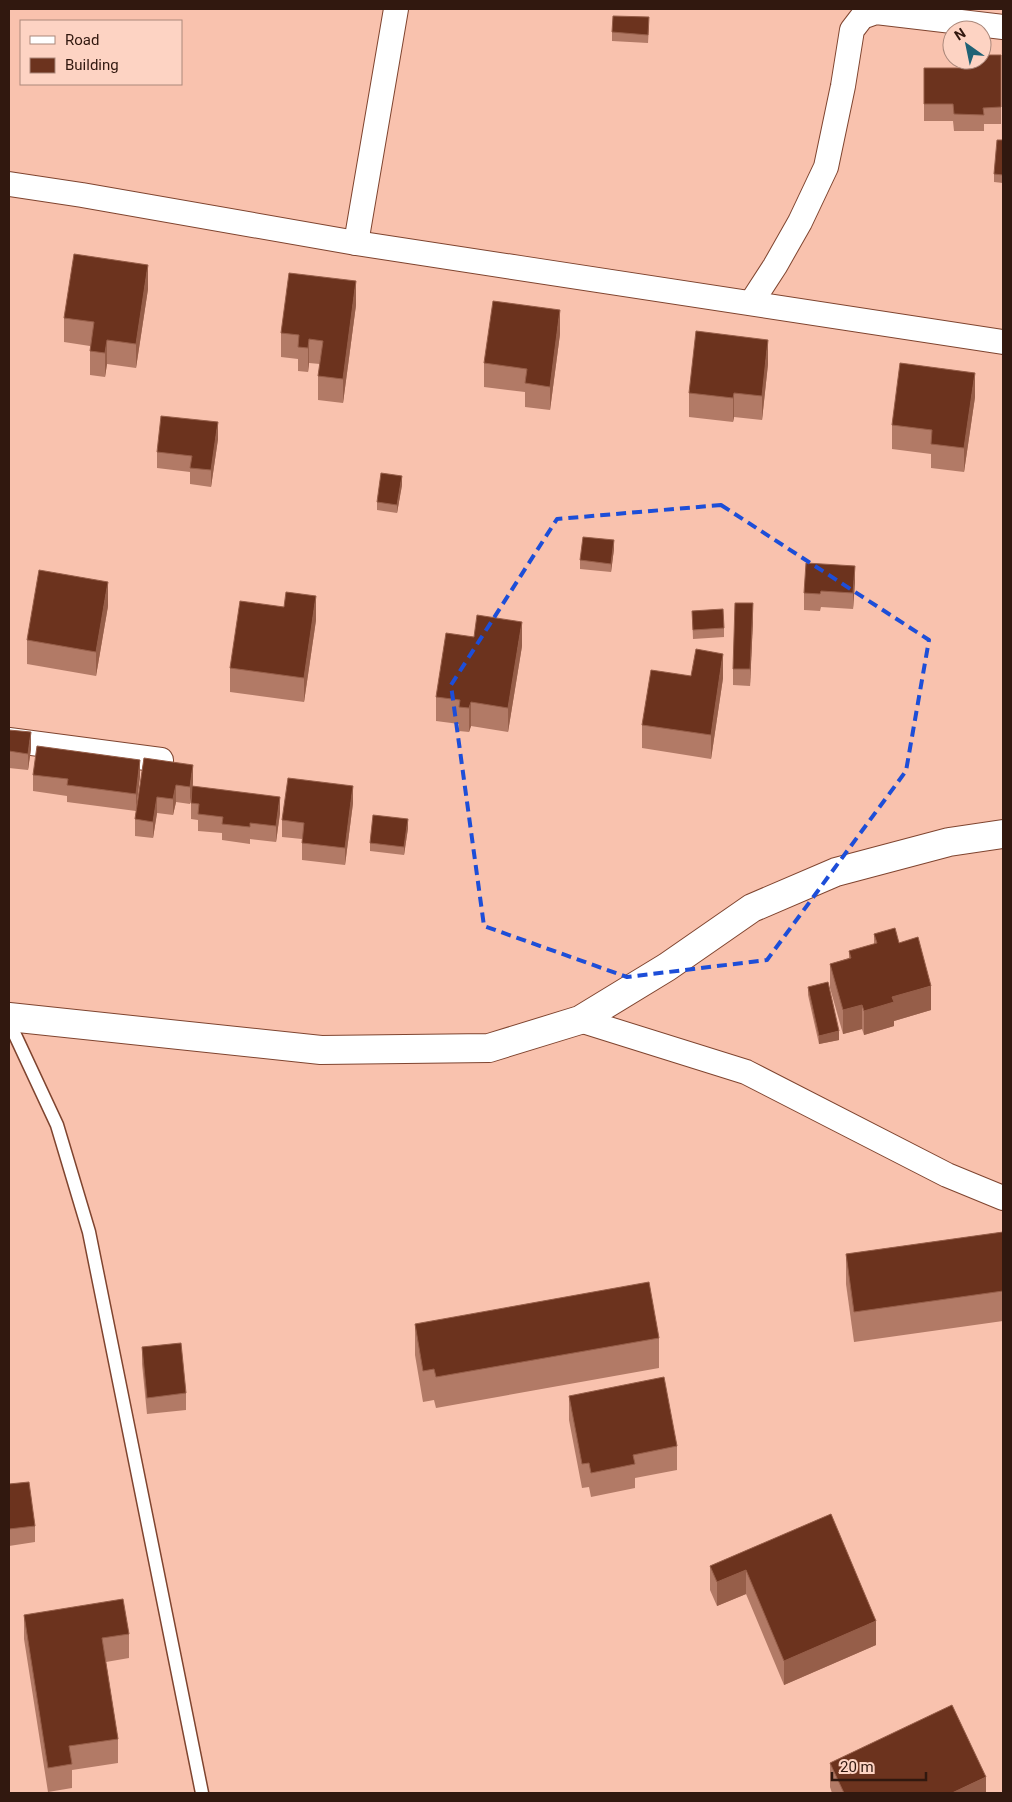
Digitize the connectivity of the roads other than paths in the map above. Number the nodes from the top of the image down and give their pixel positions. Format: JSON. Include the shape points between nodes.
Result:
{"nodes":[{"id":1,"x":396,"y":9,"type":"edge"},
{"id":2,"x":1003,"y":27,"type":"edge"},
{"id":3,"x":9,"y":184,"type":"edge"},
{"id":4,"x":356,"y":243,"type":"junction"},
{"id":5,"x":751,"y":303,"type":"junction"},
{"id":6,"x":1003,"y":342,"type":"edge"},
{"id":7,"x":9,"y":740,"type":"edge"},
{"id":8,"x":161,"y":760,"type":"edge"},
{"id":9,"x":1003,"y":834,"type":"edge"},
{"id":10,"x":9,"y":1017,"type":"edge"},
{"id":11,"x":580,"y":1020,"type":"junction"},
{"id":12,"x":9,"y":1022,"type":"edge"},
{"id":13,"x":1003,"y":1198,"type":"edge"},
{"id":14,"x":202,"y":1793,"type":"edge"}],
"edges":[{"from":1,"to":4,"type":"street"},
{"from":2,"to":5,"type":"street","via":[[876,12],[862,17],[852,30],[826,167],[800,222]]},
{"from":3,"to":4,"type":"street"},
{"from":4,"to":5,"type":"street"},
{"from":5,"to":6,"type":"street"},
{"from":7,"to":8,"type":"street"},
{"from":9,"to":11,"type":"street","via":[[949,842],[836,872],[752,908],[667,967]]},
{"from":10,"to":11,"type":"street","via":[[322,1050],[489,1048]]},
{"from":11,"to":13,"type":"street","via":[[746,1072],[947,1175]]},
{"from":12,"to":14,"type":"lane","via":[[57,1125],[89,1232]]}]}
